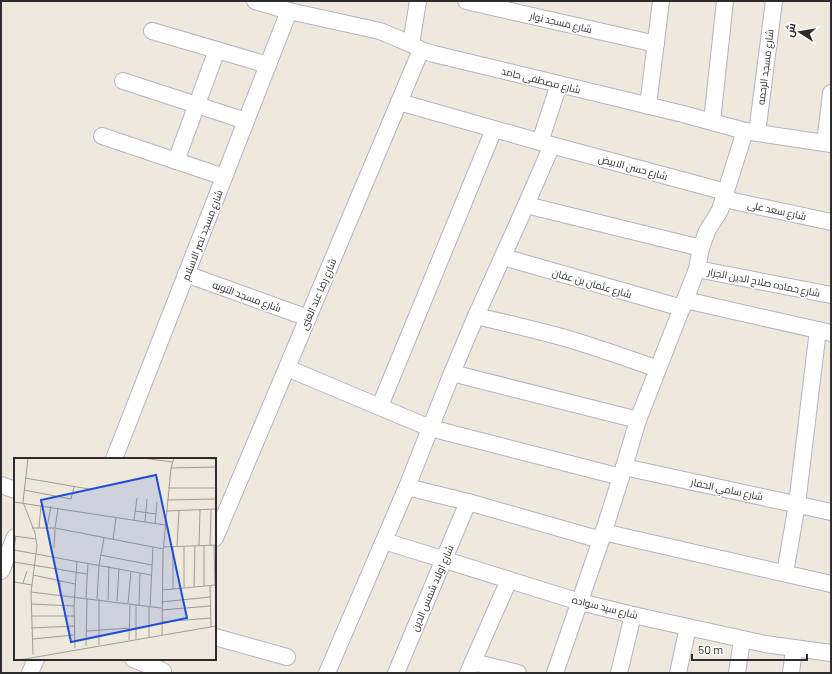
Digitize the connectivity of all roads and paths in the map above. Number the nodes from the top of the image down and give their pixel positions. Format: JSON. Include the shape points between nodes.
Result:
{"nodes":[{"id":1,"x":255,"y":1,"type":"edge"},
{"id":2,"x":418,"y":1,"type":"edge"},
{"id":3,"x":466,"y":1,"type":"edge"},
{"id":4,"x":661,"y":1,"type":"edge"},
{"id":5,"x":725,"y":1,"type":"edge"},
{"id":6,"x":774,"y":1,"type":"edge"},
{"id":7,"x":289,"y":11,"type":"junction"},
{"id":8,"x":152,"y":31,"type":"dead end"},
{"id":9,"x":656,"y":44,"type":"junction"},
{"id":10,"x":416,"y":47,"type":"junction"},
{"id":11,"x":217,"y":50,"type":"junction"},
{"id":12,"x":268,"y":65,"type":"junction"},
{"id":13,"x":123,"y":81,"type":"dead end"},
{"id":14,"x":559,"y":84,"type":"junction"},
{"id":15,"x":831,"y":93,"type":"edge"},
{"id":16,"x":399,"y":102,"type":"junction"},
{"id":17,"x":197,"y":105,"type":"junction"},
{"id":18,"x":648,"y":106,"type":"junction"},
{"id":19,"x":246,"y":121,"type":"junction"},
{"id":20,"x":712,"y":122,"type":"junction"},
{"id":21,"x":494,"y":128,"type":"junction"},
{"id":22,"x":751,"y":132,"type":"junction"},
{"id":23,"x":102,"y":136,"type":"dead end"},
{"id":24,"x":546,"y":144,"type":"junction"},
{"id":25,"x":828,"y":144,"type":"edge"},
{"id":26,"x":176,"y":161,"type":"junction"},
{"id":27,"x":224,"y":177,"type":"junction"},
{"id":28,"x":725,"y":196,"type":"junction"},
{"id":29,"x":526,"y":205,"type":"junction"},
{"id":30,"x":831,"y":222,"type":"edge"},
{"id":31,"x":701,"y":248,"type":"junction"},
{"id":32,"x":503,"y":257,"type":"junction"},
{"id":33,"x":697,"y":269,"type":"junction"},
{"id":34,"x":186,"y":274,"type":"junction"},
{"id":35,"x":831,"y":295,"type":"edge"},
{"id":36,"x":683,"y":304,"type":"junction"},
{"id":37,"x":476,"y":316,"type":"junction"},
{"id":38,"x":308,"y":318,"type":"junction"},
{"id":39,"x":824,"y":332,"type":"edge"},
{"id":40,"x":287,"y":368,"type":"junction"},
{"id":41,"x":658,"y":369,"type":"junction"},
{"id":42,"x":452,"y":373,"type":"junction"},
{"id":43,"x":380,"y":406,"type":"junction"},
{"id":44,"x":638,"y":420,"type":"junction"},
{"id":45,"x":430,"y":428,"type":"junction"},
{"id":46,"x":114,"y":458,"type":"edge"},
{"id":47,"x":622,"y":472,"type":"junction"},
{"id":48,"x":1,"y":485,"type":"edge"},
{"id":49,"x":407,"y":487,"type":"junction"},
{"id":50,"x":14,"y":490,"type":"edge"},
{"id":51,"x":468,"y":502,"type":"junction"},
{"id":52,"x":797,"y":504,"type":"junction"},
{"id":53,"x":831,"y":512,"type":"edge"},
{"id":54,"x":216,"y":536,"type":"edge"},
{"id":55,"x":602,"y":536,"type":"junction"},
{"id":56,"x":14,"y":540,"type":"edge"},
{"id":57,"x":384,"y":542,"type":"junction"},
{"id":58,"x":444,"y":560,"type":"junction"},
{"id":59,"x":1,"y":570,"type":"edge"},
{"id":60,"x":785,"y":573,"type":"junction"},
{"id":61,"x":509,"y":580,"type":"junction"},
{"id":62,"x":831,"y":584,"type":"edge"},
{"id":63,"x":580,"y":602,"type":"junction"},
{"id":64,"x":632,"y":615,"type":"junction"},
{"id":65,"x":688,"y":628,"type":"junction"},
{"id":66,"x":216,"y":637,"type":"edge"},
{"id":67,"x":742,"y":640,"type":"junction"},
{"id":68,"x":794,"y":649,"type":"junction"},
{"id":69,"x":831,"y":653,"type":"edge"},
{"id":70,"x":287,"y":657,"type":"dead end"},
{"id":71,"x":36,"y":660,"type":"edge"},
{"id":72,"x":136,"y":660,"type":"edge"},
{"id":73,"x":470,"y":667,"type":"edge"},
{"id":74,"x":164,"y":668,"type":"edge"},
{"id":75,"x":30,"y":673,"type":"edge"},
{"id":76,"x":328,"y":673,"type":"edge"},
{"id":77,"x":396,"y":673,"type":"edge"},
{"id":78,"x":518,"y":673,"type":"edge"},
{"id":79,"x":555,"y":673,"type":"edge"},
{"id":80,"x":619,"y":673,"type":"edge"},
{"id":81,"x":678,"y":673,"type":"edge"},
{"id":82,"x":737,"y":673,"type":"edge"},
{"id":83,"x":791,"y":673,"type":"edge"}],
"edges":[{"from":1,"to":7,"type":"street","name":"شارع مصطفى حامد"},
{"from":2,"to":10,"type":"street","name":"شارع رضا عبد الغنى"},
{"from":3,"to":9,"type":"street","name":"شارع مسجد نوار"},
{"from":4,"to":9,"type":"street"},
{"from":5,"to":20,"type":"street"},
{"from":6,"to":22,"type":"street","name":"شارع مسجد الرحمه"},
{"from":7,"to":10,"type":"street","name":"شارع مصطفى حامد","via":[[380,31]]},
{"from":7,"to":12,"type":"street","name":"شارع مسجد نصر الاسلام"},
{"from":8,"to":11,"type":"street"},
{"from":9,"to":18,"type":"street"},
{"from":10,"to":14,"type":"street","name":"شارع مصطفى حامد","via":[[434,54]]},
{"from":10,"to":16,"type":"street","name":"شارع رضا عبد الغنى"},
{"from":11,"to":12,"type":"street"},
{"from":11,"to":17,"type":"street"},
{"from":12,"to":19,"type":"street","name":"شارع مسجد نصر الاسلام"},
{"from":13,"to":17,"type":"street"},
{"from":14,"to":18,"type":"street","name":"شارع مصطفى حامد"},
{"from":14,"to":24,"type":"street"},
{"from":15,"to":25,"type":"street"},
{"from":16,"to":21,"type":"street","name":"شارع حسن الابيض"},
{"from":16,"to":38,"type":"street","name":"شارع رضا عبد الغنى"},
{"from":17,"to":19,"type":"street"},
{"from":17,"to":26,"type":"street"},
{"from":18,"to":20,"type":"street","name":"شارع مصطفى حامد"},
{"from":19,"to":27,"type":"street","name":"شارع مسجد نصر الاسلام"},
{"from":20,"to":22,"type":"street","name":"شارع مصطفى حامد"},
{"from":21,"to":24,"type":"street","name":"شارع حسن الابيض"},
{"from":21,"to":43,"type":"street"},
{"from":22,"to":25,"type":"street","name":"شارع مصطفى حامد"},
{"from":22,"to":28,"type":"street","name":"شارع مسجد الرحمه"},
{"from":23,"to":26,"type":"street"},
{"from":24,"to":28,"type":"street","name":"شارع حسن الابيض"},
{"from":24,"to":29,"type":"street"},
{"from":26,"to":27,"type":"street"},
{"from":27,"to":34,"type":"street","name":"شارع مسجد نصر الاسلام"},
{"from":28,"to":30,"type":"street","name":"شارع سعد على"},
{"from":28,"to":31,"type":"street","name":"شارع مسجد الرحمه","via":[[716,217],[706,231]]},
{"from":29,"to":31,"type":"street"},
{"from":29,"to":32,"type":"street"},
{"from":31,"to":33,"type":"street","name":"شارع مسجد الرحمه"},
{"from":32,"to":36,"type":"street","name":"شارع عثمان بن عفان"},
{"from":32,"to":37,"type":"street"},
{"from":33,"to":35,"type":"street","name":"شارع حماده صلاح الدين الجزار"},
{"from":33,"to":36,"type":"street","name":"شارع مسجد الرحمه"},
{"from":34,"to":38,"type":"street","name":"شارع مسجد التوبه"},
{"from":34,"to":46,"type":"street","name":"شارع مسجد نصر الاسلام"},
{"from":36,"to":39,"type":"street","name":"شارع عثمان بن عفان"},
{"from":36,"to":41,"type":"street","name":"شارع مسجد الرحمه"},
{"from":37,"to":41,"type":"street","via":[[566,339]]},
{"from":37,"to":42,"type":"street"},
{"from":38,"to":40,"type":"street","name":"شارع رضا عبد الغنى"},
{"from":39,"to":52,"type":"street"},
{"from":40,"to":43,"type":"street","name":"شارع سامي الحفار"},
{"from":40,"to":54,"type":"street","name":"شارع رضا عبد الغنى"},
{"from":41,"to":44,"type":"street","name":"شارع مسجد الرحمه"},
{"from":42,"to":44,"type":"street"},
{"from":42,"to":45,"type":"street"},
{"from":43,"to":45,"type":"street","name":"شارع سامي الحفار"},
{"from":44,"to":47,"type":"street","name":"شارع مسجد الرحمه"},
{"from":45,"to":47,"type":"street","name":"شارع سامي الحفار"},
{"from":45,"to":49,"type":"street"},
{"from":47,"to":52,"type":"street","name":"شارع سامي الحفار"},
{"from":47,"to":55,"type":"street","name":"شارع مسجد الرحمه"},
{"from":48,"to":50,"type":"street"},
{"from":49,"to":51,"type":"street"},
{"from":49,"to":57,"type":"street"},
{"from":51,"to":55,"type":"street"},
{"from":51,"to":58,"type":"street","name":"شارع اولاد شمس الدين"},
{"from":52,"to":53,"type":"street","name":"شارع سامي الحفار"},
{"from":52,"to":60,"type":"street"},
{"from":55,"to":60,"type":"street"},
{"from":55,"to":63,"type":"street","name":"شارع مسجد الرحمه"},
{"from":56,"to":59,"type":"street"},
{"from":57,"to":58,"type":"street","name":"شارع سيد سواده"},
{"from":57,"to":76,"type":"street"},
{"from":58,"to":61,"type":"street","name":"شارع سيد سواده"},
{"from":58,"to":77,"type":"street","name":"شارع اولاد شمس الدين"},
{"from":60,"to":62,"type":"street"},
{"from":61,"to":63,"type":"street","name":"شارع سيد سواده"},
{"from":61,"to":73,"type":"street"},
{"from":63,"to":64,"type":"street","name":"شارع سيد سواده"},
{"from":63,"to":79,"type":"street","name":"شارع مسجد الرحمه"},
{"from":64,"to":65,"type":"street","name":"شارع سيد سواده"},
{"from":64,"to":80,"type":"street"},
{"from":65,"to":67,"type":"street","name":"شارع سيد سواده"},
{"from":65,"to":81,"type":"street"},
{"from":66,"to":70,"type":"street"},
{"from":67,"to":68,"type":"street","name":"شارع سيد سواده"},
{"from":67,"to":82,"type":"street"},
{"from":68,"to":69,"type":"street","name":"شارع سيد سواده"},
{"from":68,"to":83,"type":"street"},
{"from":71,"to":75,"type":"street"},
{"from":72,"to":74,"type":"street"},
{"from":73,"to":78,"type":"street"}]}
